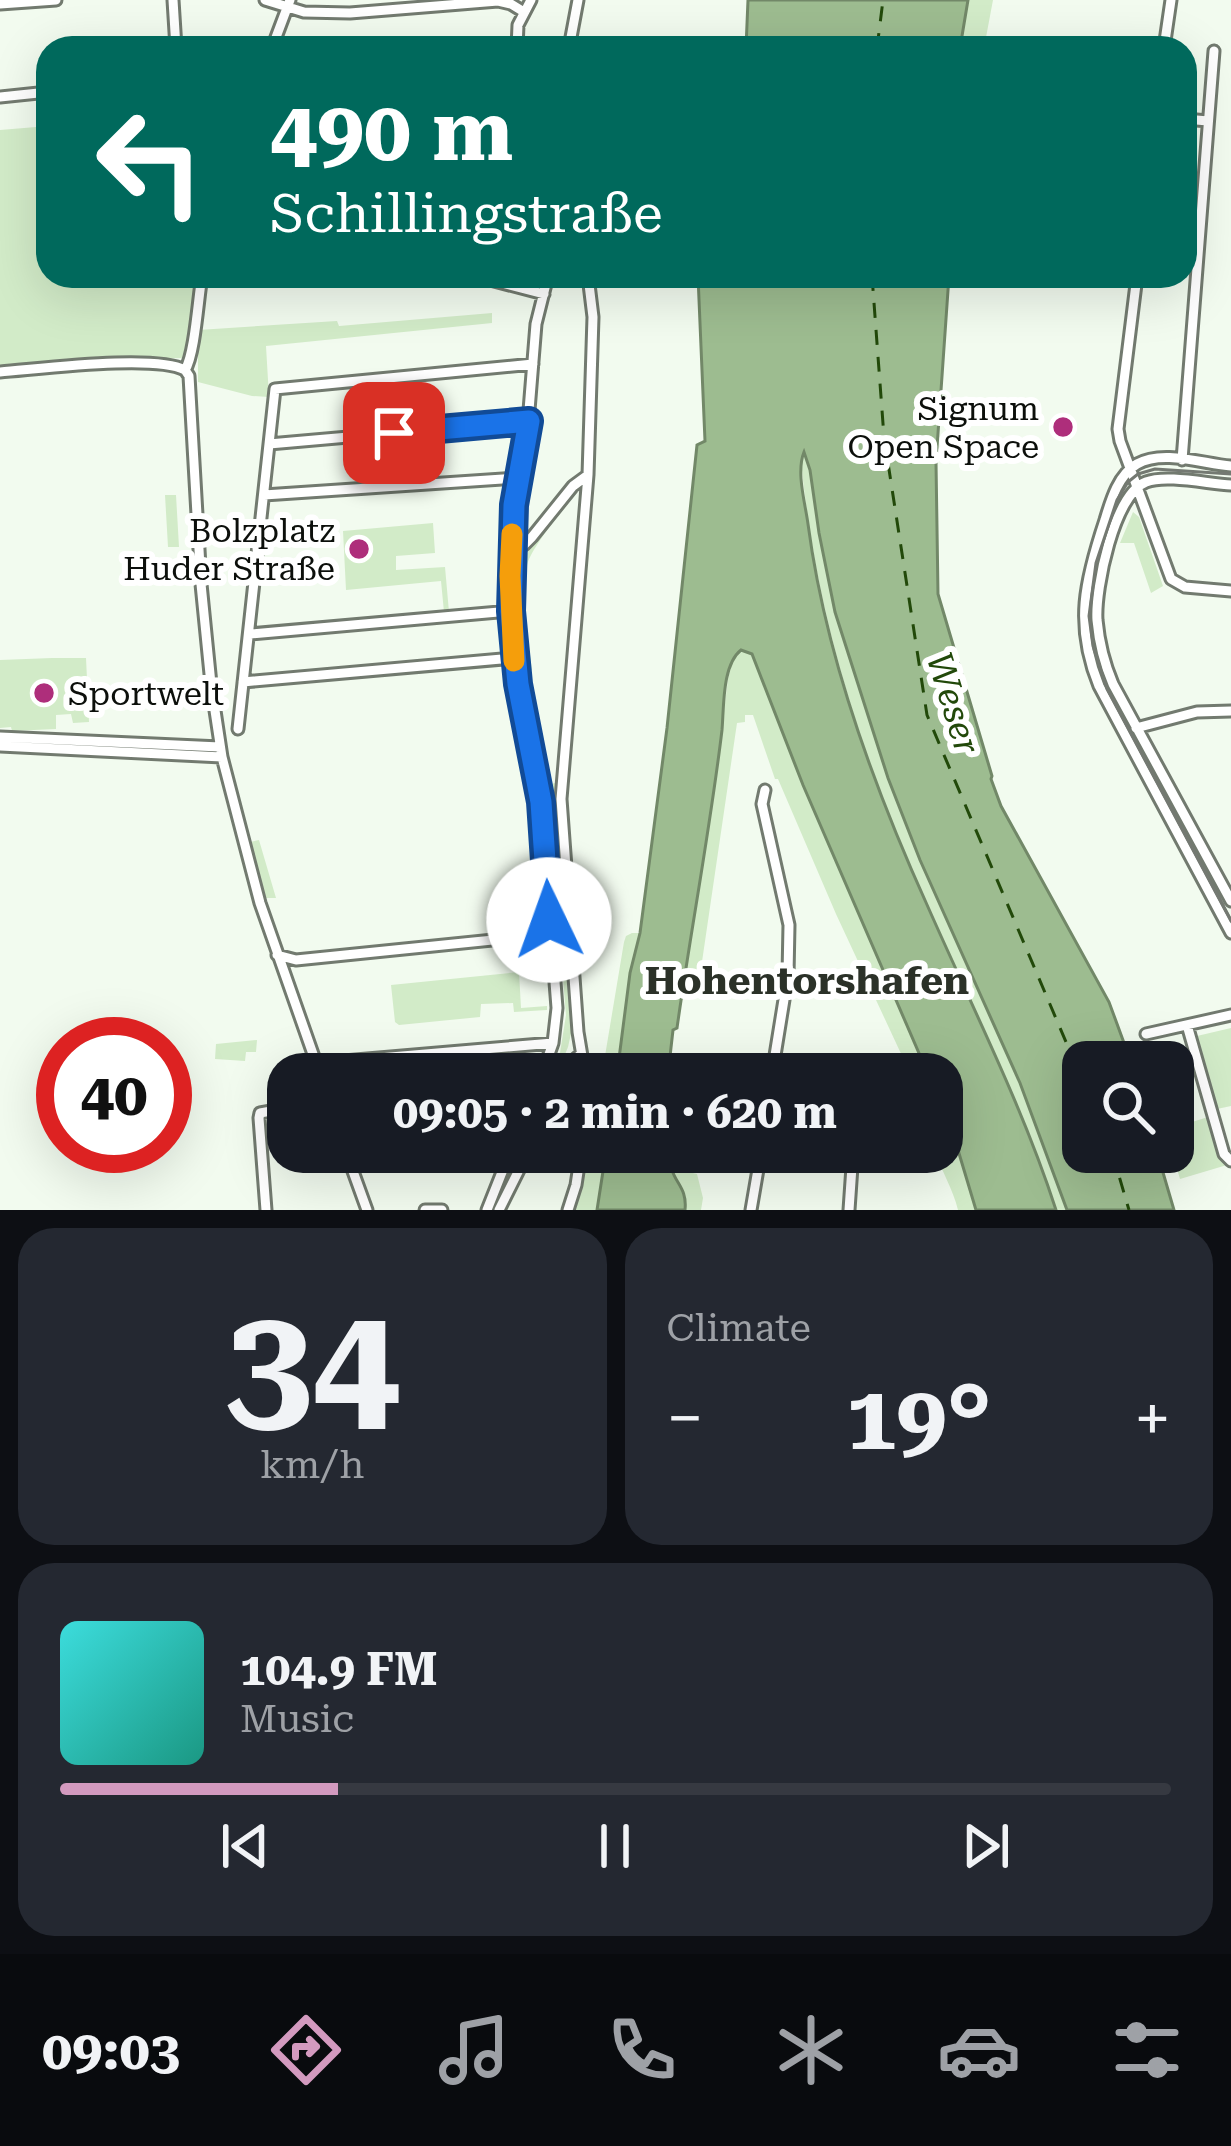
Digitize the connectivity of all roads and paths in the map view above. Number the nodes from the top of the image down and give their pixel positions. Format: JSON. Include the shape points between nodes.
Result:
{"nodes":[{"id":1,"x":56,"y":0,"type":"edge"},
{"id":2,"x":173,"y":0,"type":"edge"},
{"id":3,"x":266,"y":0,"type":"edge"},
{"id":4,"x":531,"y":0,"type":"edge"},
{"id":5,"x":578,"y":0,"type":"edge"},
{"id":6,"x":1171,"y":0,"type":"edge"},
{"id":7,"x":289,"y":3,"type":"edge"},
{"id":8,"x":0,"y":4,"type":"edge"},
{"id":9,"x":524,"y":12,"type":"junction"},
{"id":10,"x":175,"y":36,"type":"edge"},
{"id":11,"x":277,"y":36,"type":"edge"},
{"id":12,"x":518,"y":36,"type":"edge"},
{"id":13,"x":571,"y":36,"type":"edge"},
{"id":14,"x":1166,"y":36,"type":"edge"},
{"id":15,"x":1214,"y":50,"type":"dead end"},
{"id":16,"x":36,"y":93,"type":"edge"},
{"id":17,"x":0,"y":97,"type":"edge"},
{"id":18,"x":1197,"y":120,"type":"edge"},
{"id":19,"x":1208,"y":121,"type":"junction"},
{"id":20,"x":1197,"y":270,"type":"edge"},
{"id":21,"x":200,"y":288,"type":"edge"},
{"id":22,"x":521,"y":288,"type":"edge"},
{"id":23,"x":545,"y":288,"type":"edge"},
{"id":24,"x":589,"y":288,"type":"edge"},
{"id":25,"x":1136,"y":288,"type":"edge"},
{"id":26,"x":1196,"y":288,"type":"edge"},
{"id":27,"x":544,"y":294,"type":"junction"},
{"id":28,"x":532,"y":364,"type":"junction"},
{"id":29,"x":185,"y":370,"type":"junction"},
{"id":30,"x":0,"y":372,"type":"edge"},
{"id":31,"x":529,"y":421,"type":"junction"},
{"id":32,"x":269,"y":443,"type":"junction"},
{"id":33,"x":1183,"y":460,"type":"junction"},
{"id":34,"x":1231,"y":466,"type":"edge"},
{"id":35,"x":1131,"y":468,"type":"junction"},
{"id":36,"x":588,"y":475,"type":"junction"},
{"id":37,"x":518,"y":478,"type":"junction"},
{"id":38,"x":1231,"y":485,"type":"edge"},
{"id":39,"x":1138,"y":487,"type":"junction"},
{"id":40,"x":264,"y":495,"type":"junction"},
{"id":41,"x":512,"y":548,"type":"junction"},
{"id":42,"x":1231,"y":591,"type":"edge"},
{"id":43,"x":511,"y":611,"type":"junction"},
{"id":44,"x":250,"y":634,"type":"junction"},
{"id":45,"x":514,"y":658,"type":"junction"},
{"id":46,"x":243,"y":682,"type":"junction"},
{"id":47,"x":1231,"y":711,"type":"edge"},
{"id":48,"x":1136,"y":728,"type":"junction"},
{"id":49,"x":238,"y":730,"type":"dead end"},
{"id":50,"x":0,"y":742,"type":"edge"},
{"id":51,"x":221,"y":752,"type":"junction"},
{"id":52,"x":765,"y":790,"type":"dead end"},
{"id":53,"x":1231,"y":901,"type":"edge"},
{"id":54,"x":1231,"y":933,"type":"edge"},
{"id":55,"x":551,"y":934,"type":"junction"},
{"id":56,"x":277,"y":955,"type":"junction"},
{"id":57,"x":296,"y":960,"type":"junction"},
{"id":58,"x":282,"y":969,"type":"junction"},
{"id":59,"x":1231,"y":1016,"type":"edge"},
{"id":60,"x":1187,"y":1025,"type":"junction"},
{"id":61,"x":1146,"y":1034,"type":"dead end"},
{"id":62,"x":553,"y":1043,"type":"junction"},
{"id":63,"x":313,"y":1053,"type":"edge"},
{"id":64,"x":430,"y":1053,"type":"edge"},
{"id":65,"x":549,"y":1053,"type":"edge"},
{"id":66,"x":581,"y":1053,"type":"edge"},
{"id":67,"x":775,"y":1053,"type":"edge"},
{"id":68,"x":267,"y":1112,"type":"edge"},
{"id":69,"x":1231,"y":1161,"type":"edge"},
{"id":70,"x":354,"y":1173,"type":"edge"},
{"id":71,"x":502,"y":1173,"type":"edge"},
{"id":72,"x":518,"y":1173,"type":"edge"},
{"id":73,"x":578,"y":1173,"type":"edge"},
{"id":74,"x":757,"y":1173,"type":"edge"},
{"id":75,"x":857,"y":1173,"type":"edge"},
{"id":76,"x":266,"y":1210,"type":"edge"},
{"id":77,"x":367,"y":1210,"type":"edge"},
{"id":78,"x":425,"y":1210,"type":"edge"},
{"id":79,"x":442,"y":1210,"type":"edge"},
{"id":80,"x":487,"y":1210,"type":"edge"},
{"id":81,"x":499,"y":1210,"type":"edge"},
{"id":82,"x":568,"y":1210,"type":"edge"},
{"id":83,"x":751,"y":1210,"type":"edge"},
{"id":84,"x":849,"y":1210,"type":"edge"}],
"edges":[{"from":1,"to":8,"type":"street"},
{"from":2,"to":10,"type":"street"},
{"from":3,"to":7,"type":"street"},
{"from":4,"to":9,"type":"street"},
{"from":5,"to":13,"type":"street"},
{"from":6,"to":14,"type":"street"},
{"from":7,"to":9,"type":"street","via":[[304,12],[350,13],[498,1]]},
{"from":7,"to":11,"type":"street"},
{"from":9,"to":12,"type":"street"},
{"from":15,"to":19,"type":"street"},
{"from":16,"to":17,"type":"street"},
{"from":18,"to":19,"type":"street"},
{"from":19,"to":20,"type":"street"},
{"from":21,"to":29,"type":"street"},
{"from":22,"to":27,"type":"street"},
{"from":23,"to":27,"type":"street"},
{"from":24,"to":36,"type":"street"},
{"from":25,"to":35,"type":"street","via":[[1118,429]]},
{"from":26,"to":33,"type":"street"},
{"from":27,"to":28,"type":"street"},
{"from":28,"to":31,"type":"street"},
{"from":28,"to":32,"type":"street","via":[[274,389]]},
{"from":29,"to":30,"type":"street","via":[[144,363]]},
{"from":29,"to":51,"type":"street"},
{"from":31,"to":32,"type":"street"},
{"from":31,"to":37,"type":"street"},
{"from":32,"to":40,"type":"street"},
{"from":33,"to":34,"type":"street"},
{"from":33,"to":35,"type":"street"},
{"from":35,"to":39,"type":"street"},
{"from":35,"to":54,"type":"street","via":[[1113,494],[1088,572],[1087,647],[1110,708]]},
{"from":36,"to":41,"type":"street","via":[[532,538]]},
{"from":36,"to":66,"type":"street","via":[[561,800]]},
{"from":37,"to":40,"type":"street"},
{"from":37,"to":41,"type":"street"},
{"from":38,"to":39,"type":"street","via":[[1153,480]]},
{"from":39,"to":42,"type":"street","via":[[1171,579]]},
{"from":39,"to":48,"type":"street","via":[[1121,513],[1097,607],[1105,663]]},
{"from":40,"to":44,"type":"street"},
{"from":41,"to":43,"type":"street"},
{"from":43,"to":44,"type":"street"},
{"from":43,"to":45,"type":"street"},
{"from":44,"to":46,"type":"street"},
{"from":45,"to":46,"type":"street"},
{"from":45,"to":55,"type":"street","via":[[541,802]]},
{"from":46,"to":49,"type":"street"},
{"from":47,"to":48,"type":"street"},
{"from":48,"to":53,"type":"street"},
{"from":50,"to":51,"type":"street"},
{"from":51,"to":56,"type":"street"},
{"from":52,"to":67,"type":"street","via":[[789,925]]},
{"from":55,"to":57,"type":"street"},
{"from":55,"to":62,"type":"street"},
{"from":56,"to":57,"type":"street"},
{"from":56,"to":58,"type":"street"},
{"from":57,"to":58,"type":"street"},
{"from":58,"to":63,"type":"street"},
{"from":59,"to":60,"type":"street"},
{"from":60,"to":61,"type":"street"},
{"from":60,"to":69,"type":"street"},
{"from":62,"to":64,"type":"street"},
{"from":62,"to":65,"type":"street"},
{"from":68,"to":76,"type":"street","via":[[259,1118]]},
{"from":70,"to":77,"type":"street"},
{"from":71,"to":80,"type":"street"},
{"from":72,"to":81,"type":"street"},
{"from":73,"to":82,"type":"street"},
{"from":74,"to":83,"type":"street"},
{"from":75,"to":84,"type":"street"},
{"from":78,"to":79,"type":"street"}]}
